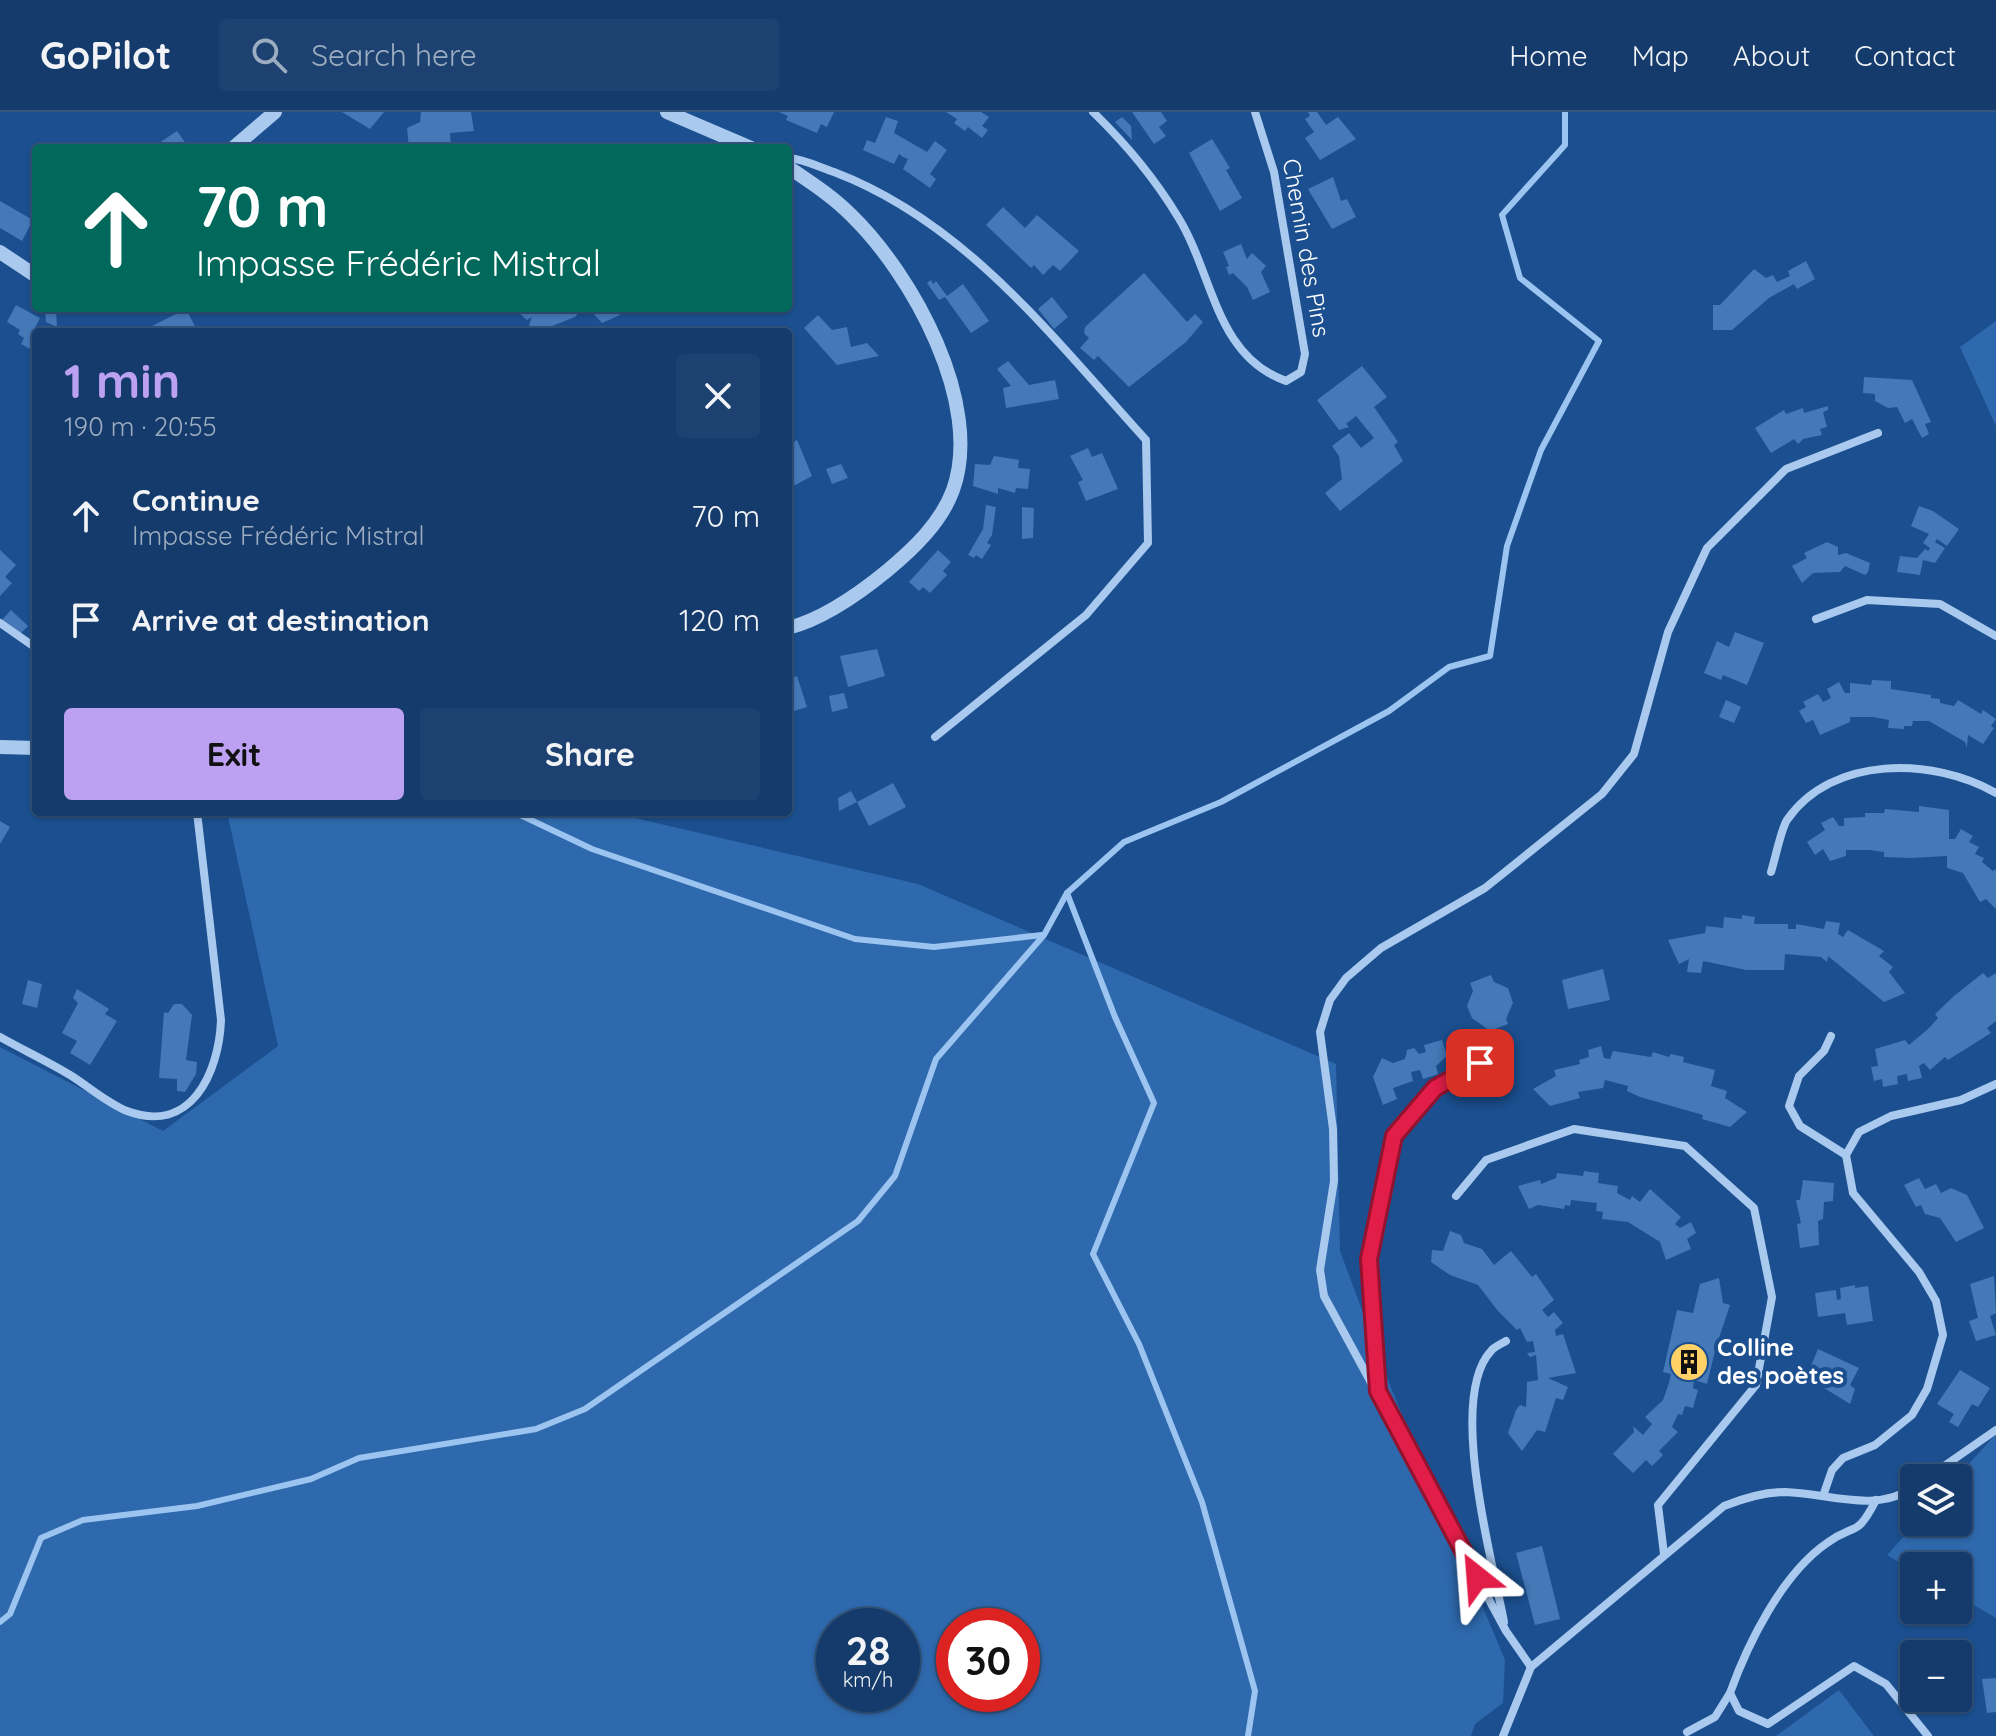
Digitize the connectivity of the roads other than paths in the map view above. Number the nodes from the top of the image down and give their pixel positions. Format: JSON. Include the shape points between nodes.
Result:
{"nodes":[{"id":1,"x":275,"y":112,"type":"edge"},
{"id":2,"x":667,"y":112,"type":"edge"},
{"id":3,"x":1093,"y":112,"type":"edge"},
{"id":4,"x":1255,"y":112,"type":"edge"},
{"id":5,"x":684,"y":117,"type":"edge"},
{"id":6,"x":238,"y":144,"type":"edge"},
{"id":7,"x":742,"y":144,"type":"edge"},
{"id":8,"x":792,"y":159,"type":"edge"},
{"id":9,"x":792,"y":170,"type":"edge"},
{"id":10,"x":0,"y":252,"type":"edge"},
{"id":11,"x":32,"y":273,"type":"edge"},
{"id":12,"x":1878,"y":433,"type":"dead end"},
{"id":13,"x":1816,"y":619,"type":"dead end"},
{"id":14,"x":0,"y":623,"type":"edge"},
{"id":15,"x":792,"y":626,"type":"edge"},
{"id":16,"x":1996,"y":636,"type":"edge"},
{"id":17,"x":32,"y":645,"type":"edge"},
{"id":18,"x":935,"y":737,"type":"dead end"},
{"id":19,"x":0,"y":747,"type":"edge"},
{"id":20,"x":32,"y":748,"type":"edge"},
{"id":21,"x":1996,"y":793,"type":"edge"},
{"id":22,"x":197,"y":816,"type":"edge"},
{"id":23,"x":1771,"y":872,"type":"dead end"},
{"id":24,"x":1831,"y":1036,"type":"dead end"},
{"id":25,"x":0,"y":1037,"type":"edge"},
{"id":26,"x":1503,"y":1051,"type":"dead end"},
{"id":27,"x":1996,"y":1084,"type":"edge"},
{"id":28,"x":1846,"y":1155,"type":"junction"},
{"id":29,"x":1456,"y":1196,"type":"dead end"},
{"id":30,"x":1506,"y":1341,"type":"dead end"},
{"id":31,"x":1378,"y":1391,"type":"junction"},
{"id":32,"x":1996,"y":1430,"type":"edge"},
{"id":33,"x":1947,"y":1464,"type":"edge"},
{"id":34,"x":1823,"y":1496,"type":"junction"},
{"id":35,"x":1900,"y":1496,"type":"edge"},
{"id":36,"x":1876,"y":1500,"type":"junction"},
{"id":37,"x":1664,"y":1554,"type":"junction"},
{"id":38,"x":1506,"y":1631,"type":"junction"},
{"id":39,"x":1531,"y":1667,"type":"junction"},
{"id":40,"x":1730,"y":1693,"type":"junction"},
{"id":41,"x":1687,"y":1732,"type":"dead end"},
{"id":42,"x":1503,"y":1736,"type":"edge"},
{"id":43,"x":1928,"y":1736,"type":"edge"}],
"edges":[{"from":1,"to":6,"type":"street"},
{"from":2,"to":5,"type":"street"},
{"from":3,"to":4,"type":"street","name":"Chemin des Pins","via":[[1179,218],[1212,301],[1244,353],[1264,373],[1286,381],[1301,372],[1305,354],[1274,172]]},
{"from":5,"to":7,"type":"street"},
{"from":8,"to":18,"type":"street","via":[[894,199],[991,270],[1146,440],[1148,543],[1086,615]]},
{"from":9,"to":15,"type":"street","via":[[853,217],[892,265],[939,350],[954,389],[960,428],[953,492],[914,548],[869,586]]},
{"from":10,"to":11,"type":"street"},
{"from":12,"to":31,"type":"street","via":[[1786,469],[1707,548],[1668,632],[1634,754],[1602,794],[1485,888],[1381,948],[1330,1000],[1320,1032],[1334,1181],[1320,1270],[1324,1296]]},
{"from":13,"to":16,"type":"street","via":[[1867,600],[1940,604]]},
{"from":14,"to":17,"type":"street"},
{"from":19,"to":20,"type":"street"},
{"from":21,"to":23,"type":"street","via":[[1932,769],[1856,772],[1804,799],[1784,823]]},
{"from":22,"to":25,"type":"street","via":[[221,1020],[220,1049],[208,1081],[192,1101],[166,1117],[127,1111]]},
{"from":24,"to":28,"type":"street","via":[[1799,1076],[1789,1106],[1800,1126]]},
{"from":26,"to":31,"type":"street","via":[[1435,1088],[1394,1136],[1369,1259]]},
{"from":27,"to":28,"type":"street","via":[[1961,1100],[1891,1116],[1859,1132]]},
{"from":28,"to":34,"type":"street","via":[[1853,1193],[1919,1272],[1936,1301],[1943,1335],[1927,1389],[1912,1415],[1875,1445],[1843,1458],[1832,1470]]},
{"from":29,"to":37,"type":"street","via":[[1486,1160],[1574,1129],[1685,1146],[1754,1208],[1772,1297],[1756,1385],[1658,1505]]},
{"from":30,"to":38,"type":"street","via":[[1490,1352],[1479,1376],[1470,1444]]},
{"from":31,"to":38,"type":"street"},
{"from":32,"to":33,"type":"street"},
{"from":34,"to":36,"type":"street"},
{"from":34,"to":37,"type":"street","via":[[1759,1494],[1724,1506]]},
{"from":35,"to":36,"type":"street"},
{"from":36,"to":40,"type":"street","via":[[1863,1526],[1828,1542],[1795,1574],[1746,1648]]},
{"from":37,"to":39,"type":"street"},
{"from":38,"to":39,"type":"street"},
{"from":39,"to":42,"type":"street"},
{"from":40,"to":41,"type":"street","via":[[1715,1717]]},
{"from":40,"to":43,"type":"street","via":[[1739,1711],[1768,1724],[1854,1666],[1886,1684]]}]}
